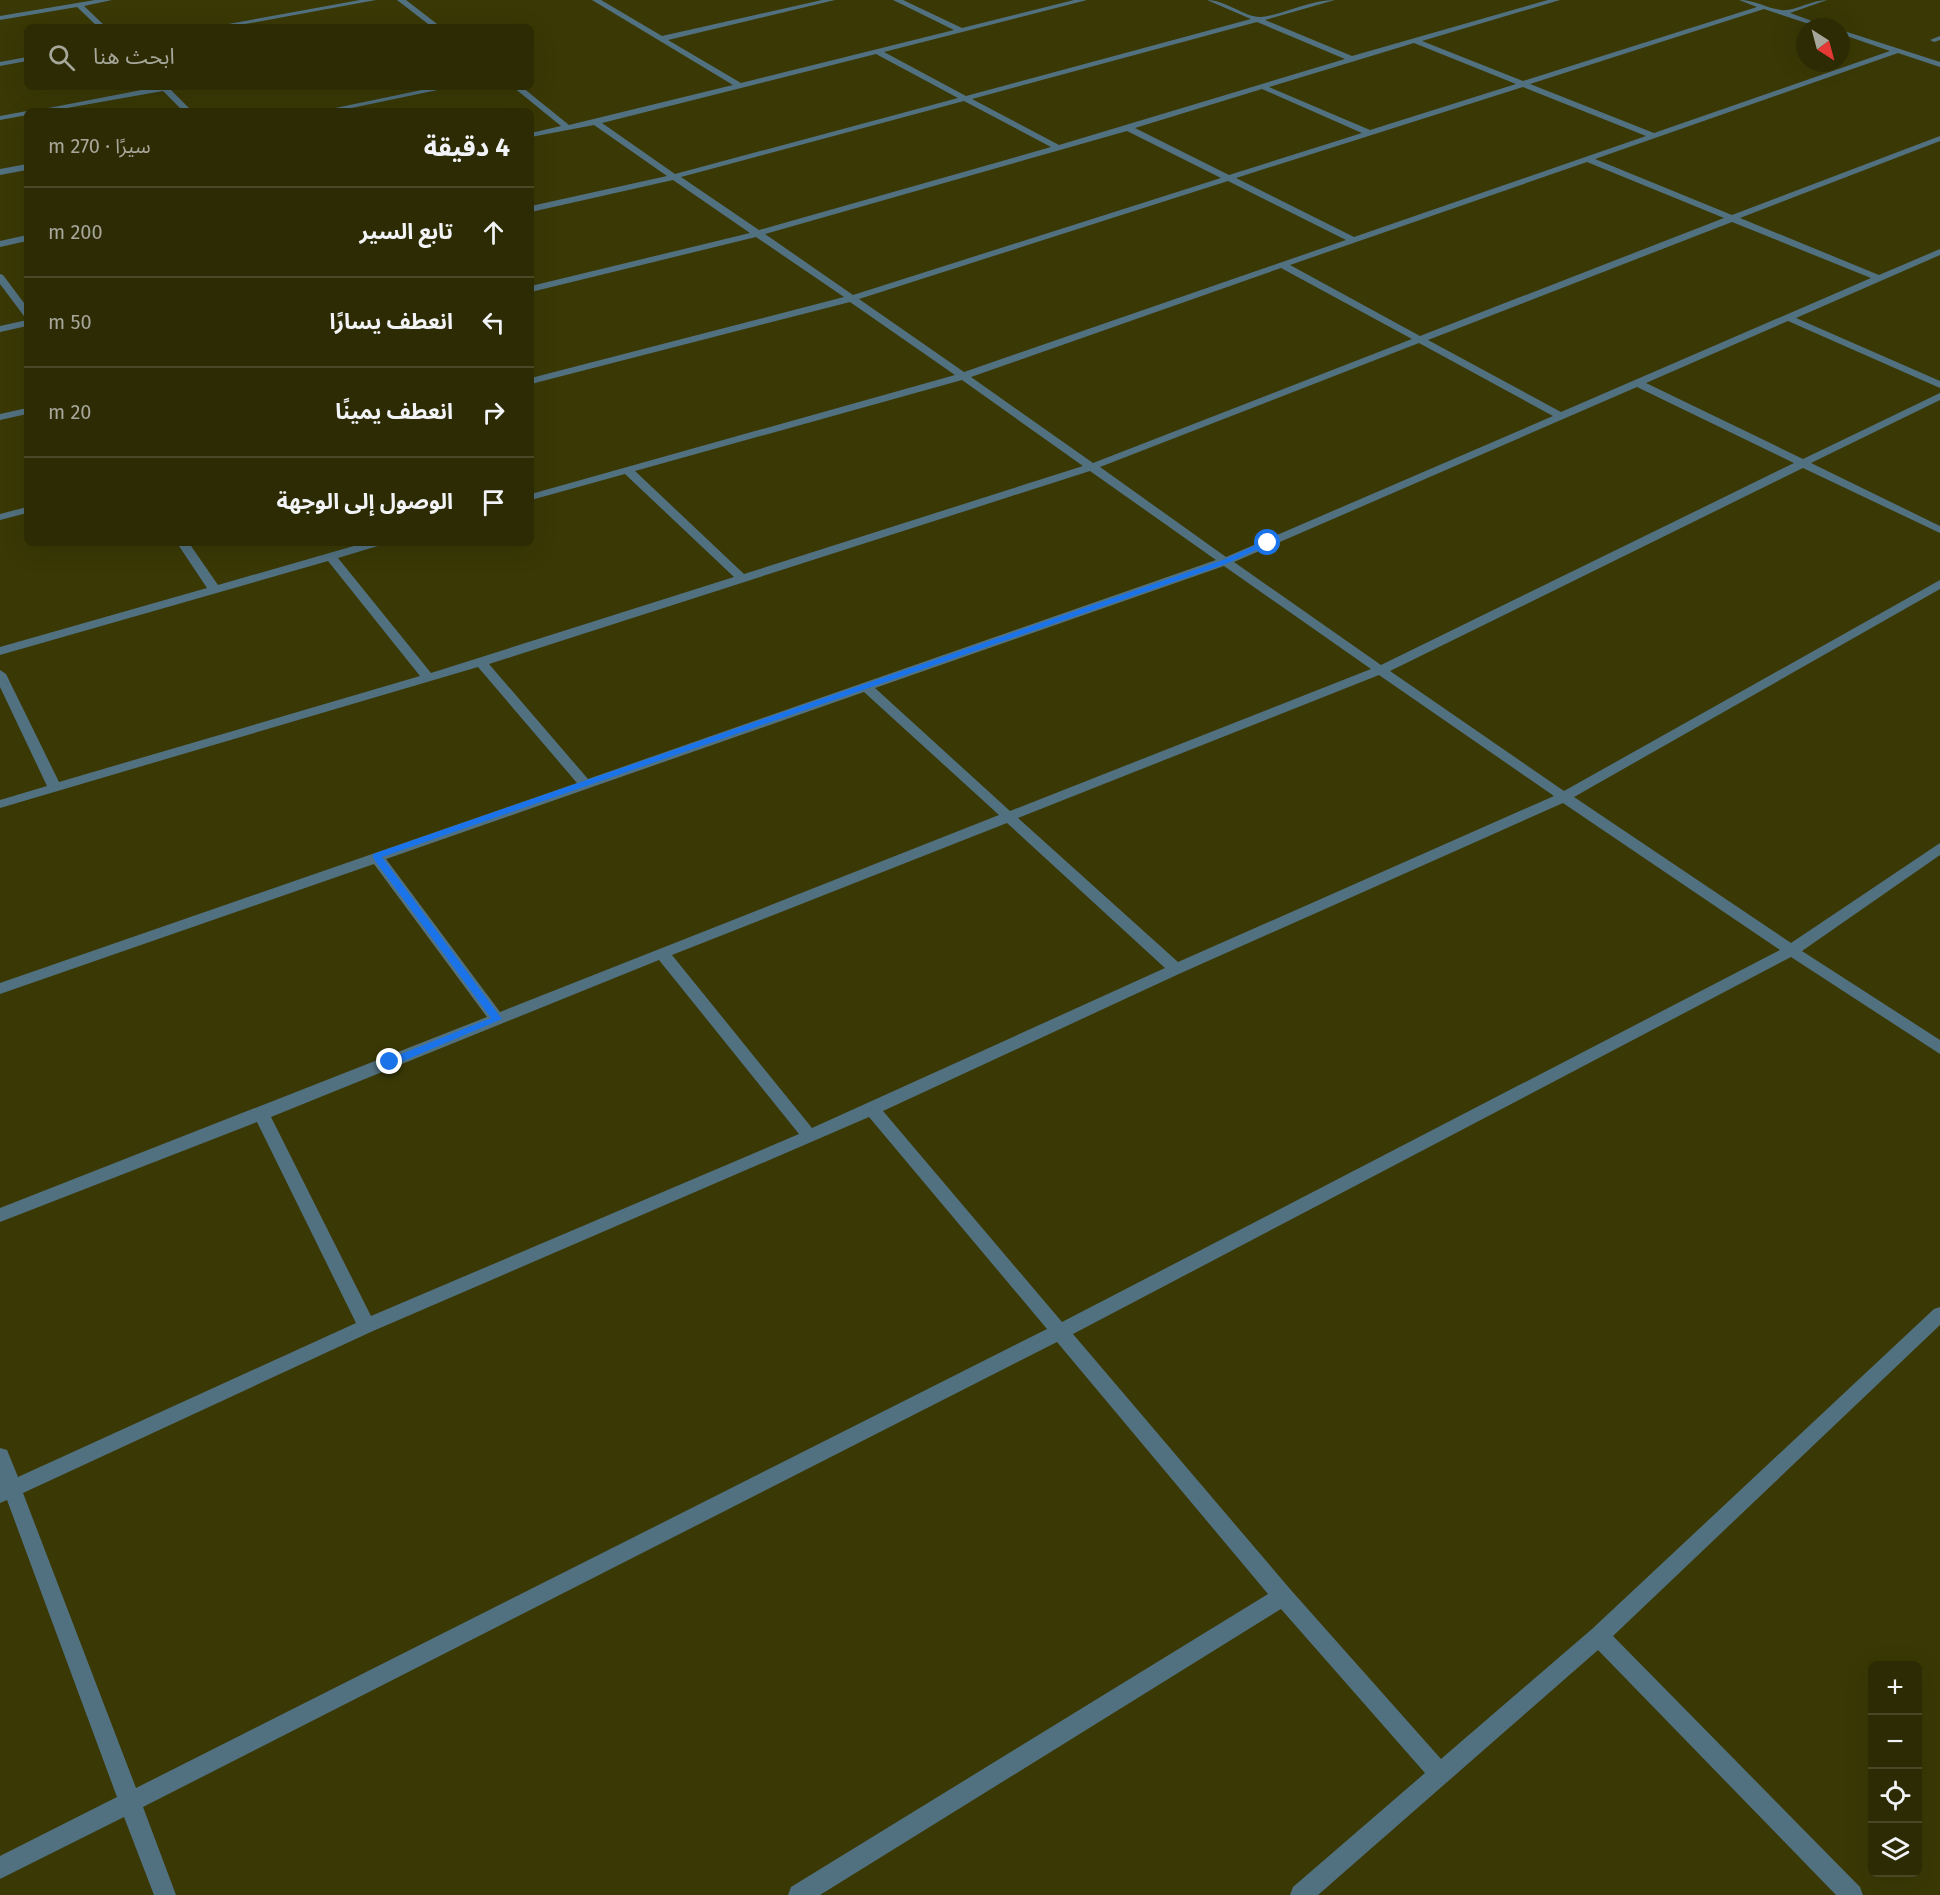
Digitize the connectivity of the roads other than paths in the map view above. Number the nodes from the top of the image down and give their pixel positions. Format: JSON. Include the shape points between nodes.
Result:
{"nodes":[{"id":1,"x":108,"y":0,"type":"edge"},
{"id":2,"x":372,"y":0,"type":"edge"},
{"id":3,"x":401,"y":0,"type":"edge"},
{"id":4,"x":831,"y":0,"type":"edge"},
{"id":5,"x":897,"y":0,"type":"edge"},
{"id":6,"x":1083,"y":0,"type":"edge"},
{"id":7,"x":1211,"y":0,"type":"edge"},
{"id":8,"x":1331,"y":0,"type":"edge"},
{"id":9,"x":1556,"y":0,"type":"edge"},
{"id":10,"x":1743,"y":0,"type":"edge"},
{"id":11,"x":1824,"y":0,"type":"edge"},
{"id":12,"x":600,"y":1,"type":"edge"},
{"id":13,"x":79,"y":5,"type":"junction"},
{"id":14,"x":1764,"y":7,"type":"junction"},
{"id":15,"x":1783,"y":13,"type":"junction"},
{"id":16,"x":0,"y":18,"type":"edge"},
{"id":17,"x":1798,"y":18,"type":"edge"},
{"id":18,"x":1257,"y":20,"type":"junction"},
{"id":19,"x":99,"y":24,"type":"edge"},
{"id":20,"x":233,"y":24,"type":"edge"},
{"id":21,"x":433,"y":24,"type":"edge"},
{"id":22,"x":962,"y":31,"type":"junction"},
{"id":23,"x":1850,"y":35,"type":"edge"},
{"id":24,"x":662,"y":39,"type":"junction"},
{"id":25,"x":1415,"y":41,"type":"junction"},
{"id":26,"x":1897,"y":51,"type":"junction"},
{"id":27,"x":878,"y":52,"type":"junction"},
{"id":28,"x":1352,"y":59,"type":"junction"},
{"id":29,"x":24,"y":60,"type":"edge"},
{"id":30,"x":0,"y":64,"type":"edge"},
{"id":31,"x":1940,"y":65,"type":"edge"},
{"id":32,"x":1524,"y":85,"type":"junction"},
{"id":33,"x":740,"y":86,"type":"junction"},
{"id":34,"x":1263,"y":87,"type":"junction"},
{"id":35,"x":148,"y":90,"type":"edge"},
{"id":36,"x":167,"y":90,"type":"edge"},
{"id":37,"x":433,"y":90,"type":"edge"},
{"id":38,"x":521,"y":90,"type":"edge"},
{"id":39,"x":966,"y":99,"type":"junction"},
{"id":40,"x":52,"y":108,"type":"edge"},
{"id":41,"x":185,"y":108,"type":"edge"},
{"id":42,"x":340,"y":108,"type":"edge"},
{"id":43,"x":24,"y":114,"type":"edge"},
{"id":44,"x":0,"y":118,"type":"edge"},
{"id":45,"x":595,"y":122,"type":"junction"},
{"id":46,"x":568,"y":128,"type":"junction"},
{"id":47,"x":1128,"y":128,"type":"junction"},
{"id":48,"x":1370,"y":133,"type":"junction"},
{"id":49,"x":534,"y":134,"type":"edge"},
{"id":50,"x":1654,"y":136,"type":"junction"},
{"id":51,"x":1940,"y":138,"type":"edge"},
{"id":52,"x":1059,"y":148,"type":"junction"},
{"id":53,"x":1587,"y":159,"type":"junction"},
{"id":54,"x":24,"y":168,"type":"edge"},
{"id":55,"x":0,"y":172,"type":"edge"},
{"id":56,"x":673,"y":177,"type":"junction"},
{"id":57,"x":1227,"y":177,"type":"junction"},
{"id":58,"x":534,"y":208,"type":"edge"},
{"id":59,"x":1732,"y":217,"type":"junction"},
{"id":60,"x":756,"y":234,"type":"junction"},
{"id":61,"x":24,"y":239,"type":"edge"},
{"id":62,"x":1353,"y":240,"type":"junction"},
{"id":63,"x":0,"y":244,"type":"edge"},
{"id":64,"x":1939,"y":253,"type":"edge"},
{"id":65,"x":1282,"y":265,"type":"junction"},
{"id":66,"x":0,"y":277,"type":"edge"},
{"id":67,"x":1878,"y":278,"type":"junction"},
{"id":68,"x":534,"y":288,"type":"edge"},
{"id":69,"x":849,"y":299,"type":"junction"},
{"id":70,"x":24,"y":310,"type":"edge"},
{"id":71,"x":1788,"y":318,"type":"junction"},
{"id":72,"x":24,"y":324,"type":"edge"},
{"id":73,"x":0,"y":329,"type":"edge"},
{"id":74,"x":1419,"y":338,"type":"junction"},
{"id":75,"x":963,"y":376,"type":"junction"},
{"id":76,"x":534,"y":380,"type":"edge"},
{"id":77,"x":1637,"y":383,"type":"junction"},
{"id":78,"x":1940,"y":385,"type":"edge"},
{"id":79,"x":1940,"y":396,"type":"edge"},
{"id":80,"x":24,"y":412,"type":"edge"},
{"id":81,"x":1561,"y":416,"type":"junction"},
{"id":82,"x":0,"y":417,"type":"edge"},
{"id":83,"x":1803,"y":463,"type":"junction"},
{"id":84,"x":1091,"y":467,"type":"junction"},
{"id":85,"x":628,"y":471,"type":"junction"},
{"id":86,"x":534,"y":493,"type":"edge"},
{"id":87,"x":24,"y":511,"type":"edge"},
{"id":88,"x":0,"y":517,"type":"edge"},
{"id":89,"x":1940,"y":530,"type":"edge"},
{"id":90,"x":185,"y":546,"type":"edge"},
{"id":91,"x":367,"y":546,"type":"edge"},
{"id":92,"x":331,"y":557,"type":"junction"},
{"id":93,"x":1226,"y":561,"type":"junction"},
{"id":94,"x":741,"y":578,"type":"junction"},
{"id":95,"x":1940,"y":584,"type":"edge"},
{"id":96,"x":215,"y":590,"type":"junction"},
{"id":97,"x":0,"y":651,"type":"edge"},
{"id":98,"x":481,"y":662,"type":"junction"},
{"id":99,"x":1381,"y":670,"type":"junction"},
{"id":100,"x":0,"y":674,"type":"edge"},
{"id":101,"x":428,"y":677,"type":"junction"},
{"id":102,"x":866,"y":687,"type":"junction"},
{"id":103,"x":585,"y":784,"type":"junction"},
{"id":104,"x":54,"y":786,"type":"junction"},
{"id":105,"x":1564,"y":797,"type":"junction"},
{"id":106,"x":0,"y":804,"type":"edge"},
{"id":107,"x":1008,"y":817,"type":"junction"},
{"id":108,"x":1940,"y":848,"type":"edge"},
{"id":109,"x":376,"y":856,"type":"junction"},
{"id":110,"x":1791,"y":951,"type":"junction"},
{"id":111,"x":662,"y":953,"type":"junction"},
{"id":112,"x":1176,"y":969,"type":"junction"},
{"id":113,"x":0,"y":989,"type":"edge"},
{"id":114,"x":497,"y":1019,"type":"junction"},
{"id":115,"x":1940,"y":1048,"type":"edge"},
{"id":116,"x":872,"y":1109,"type":"junction"},
{"id":117,"x":261,"y":1114,"type":"junction"},
{"id":118,"x":809,"y":1135,"type":"junction"},
{"id":119,"x":0,"y":1215,"type":"edge"},
{"id":120,"x":1940,"y":1314,"type":"edge"},
{"id":121,"x":367,"y":1326,"type":"junction"},
{"id":122,"x":1059,"y":1332,"type":"junction"},
{"id":123,"x":0,"y":1456,"type":"edge"},
{"id":124,"x":6,"y":1491,"type":"edge"},
{"id":125,"x":1283,"y":1596,"type":"junction"},
{"id":126,"x":1599,"y":1636,"type":"junction"},
{"id":127,"x":1440,"y":1774,"type":"junction"},
{"id":128,"x":130,"y":1801,"type":"junction"},
{"id":129,"x":0,"y":1868,"type":"edge"},
{"id":130,"x":165,"y":1895,"type":"edge"},
{"id":131,"x":800,"y":1895,"type":"edge"},
{"id":132,"x":1301,"y":1895,"type":"edge"},
{"id":133,"x":1852,"y":1895,"type":"edge"}],
"edges":[{"from":1,"to":13,"type":"street"},
{"from":2,"to":20,"type":"street"},
{"from":3,"to":21,"type":"street"},
{"from":4,"to":24,"type":"street"},
{"from":5,"to":22,"type":"street"},
{"from":6,"to":22,"type":"street"},
{"from":7,"to":18,"type":"street"},
{"from":8,"to":18,"type":"street"},
{"from":9,"to":25,"type":"street"},
{"from":10,"to":14,"type":"street"},
{"from":11,"to":15,"type":"street"},
{"from":12,"to":24,"type":"street"},
{"from":13,"to":16,"type":"street"},
{"from":13,"to":19,"type":"street"},
{"from":14,"to":15,"type":"street"},
{"from":14,"to":32,"type":"street"},
{"from":15,"to":17,"type":"street"},
{"from":18,"to":28,"type":"street"},
{"from":18,"to":39,"type":"street"},
{"from":22,"to":27,"type":"street"},
{"from":23,"to":26,"type":"street"},
{"from":24,"to":33,"type":"street"},
{"from":25,"to":28,"type":"street"},
{"from":25,"to":32,"type":"street"},
{"from":26,"to":31,"type":"street"},
{"from":26,"to":50,"type":"street"},
{"from":27,"to":33,"type":"street"},
{"from":27,"to":39,"type":"street"},
{"from":28,"to":34,"type":"street"},
{"from":29,"to":30,"type":"street"},
{"from":32,"to":48,"type":"street"},
{"from":32,"to":50,"type":"street"},
{"from":33,"to":45,"type":"street"},
{"from":34,"to":47,"type":"street"},
{"from":34,"to":48,"type":"street"},
{"from":35,"to":40,"type":"street"},
{"from":36,"to":41,"type":"street"},
{"from":37,"to":42,"type":"street"},
{"from":38,"to":46,"type":"street"},
{"from":39,"to":52,"type":"street"},
{"from":39,"to":56,"type":"street"},
{"from":43,"to":44,"type":"street"},
{"from":45,"to":46,"type":"street"},
{"from":45,"to":56,"type":"street"},
{"from":46,"to":49,"type":"street"},
{"from":47,"to":52,"type":"street"},
{"from":47,"to":57,"type":"street"},
{"from":48,"to":57,"type":"street"},
{"from":50,"to":53,"type":"street"},
{"from":51,"to":59,"type":"street"},
{"from":52,"to":60,"type":"street"},
{"from":53,"to":59,"type":"street"},
{"from":53,"to":62,"type":"street"},
{"from":54,"to":55,"type":"street"},
{"from":56,"to":58,"type":"street"},
{"from":56,"to":60,"type":"street"},
{"from":57,"to":62,"type":"street"},
{"from":57,"to":69,"type":"street"},
{"from":59,"to":67,"type":"street"},
{"from":59,"to":74,"type":"street"},
{"from":60,"to":68,"type":"street"},
{"from":60,"to":69,"type":"street"},
{"from":61,"to":63,"type":"street"},
{"from":62,"to":65,"type":"street"},
{"from":64,"to":67,"type":"street"},
{"from":65,"to":74,"type":"street"},
{"from":65,"to":75,"type":"street"},
{"from":66,"to":70,"type":"street"},
{"from":67,"to":71,"type":"street"},
{"from":69,"to":75,"type":"street"},
{"from":69,"to":76,"type":"street"},
{"from":71,"to":77,"type":"street"},
{"from":71,"to":78,"type":"street"},
{"from":72,"to":73,"type":"street"},
{"from":74,"to":81,"type":"street"},
{"from":74,"to":84,"type":"street"},
{"from":75,"to":84,"type":"street"},
{"from":75,"to":85,"type":"street"},
{"from":77,"to":81,"type":"street"},
{"from":77,"to":83,"type":"street"},
{"from":79,"to":83,"type":"street"},
{"from":80,"to":82,"type":"street"},
{"from":81,"to":93,"type":"street"},
{"from":83,"to":89,"type":"street"},
{"from":83,"to":99,"type":"street"},
{"from":84,"to":93,"type":"street"},
{"from":84,"to":94,"type":"street"},
{"from":85,"to":86,"type":"street"},
{"from":85,"to":94,"type":"street"},
{"from":87,"to":88,"type":"street"},
{"from":90,"to":96,"type":"street"},
{"from":91,"to":92,"type":"street"},
{"from":92,"to":96,"type":"street"},
{"from":92,"to":101,"type":"street"},
{"from":93,"to":99,"type":"street"},
{"from":93,"to":102,"type":"street"},
{"from":94,"to":98,"type":"street"},
{"from":95,"to":105,"type":"street"},
{"from":96,"to":97,"type":"street"},
{"from":98,"to":101,"type":"street"},
{"from":98,"to":103,"type":"street"},
{"from":99,"to":105,"type":"street"},
{"from":99,"to":107,"type":"street"},
{"from":100,"to":104,"type":"street"},
{"from":101,"to":104,"type":"street"},
{"from":102,"to":103,"type":"street"},
{"from":102,"to":107,"type":"street"},
{"from":103,"to":109,"type":"street"},
{"from":104,"to":106,"type":"street"},
{"from":105,"to":110,"type":"street"},
{"from":105,"to":112,"type":"street"},
{"from":107,"to":111,"type":"street"},
{"from":107,"to":112,"type":"street"},
{"from":108,"to":110,"type":"street"},
{"from":109,"to":113,"type":"street"},
{"from":109,"to":114,"type":"street"},
{"from":110,"to":115,"type":"street"},
{"from":110,"to":122,"type":"street"},
{"from":111,"to":114,"type":"street"},
{"from":111,"to":118,"type":"street"},
{"from":112,"to":116,"type":"street"},
{"from":114,"to":117,"type":"street"},
{"from":116,"to":118,"type":"street"},
{"from":116,"to":122,"type":"street"},
{"from":117,"to":119,"type":"street"},
{"from":117,"to":121,"type":"street"},
{"from":118,"to":121,"type":"street"},
{"from":120,"to":126,"type":"street"},
{"from":121,"to":124,"type":"street"},
{"from":122,"to":125,"type":"street"},
{"from":122,"to":128,"type":"street"},
{"from":123,"to":124,"type":"street"},
{"from":124,"to":128,"type":"street"},
{"from":125,"to":127,"type":"street"},
{"from":125,"to":131,"type":"street"},
{"from":126,"to":127,"type":"street"},
{"from":126,"to":133,"type":"street"},
{"from":127,"to":132,"type":"street"},
{"from":128,"to":129,"type":"street"},
{"from":128,"to":130,"type":"street"}]}
